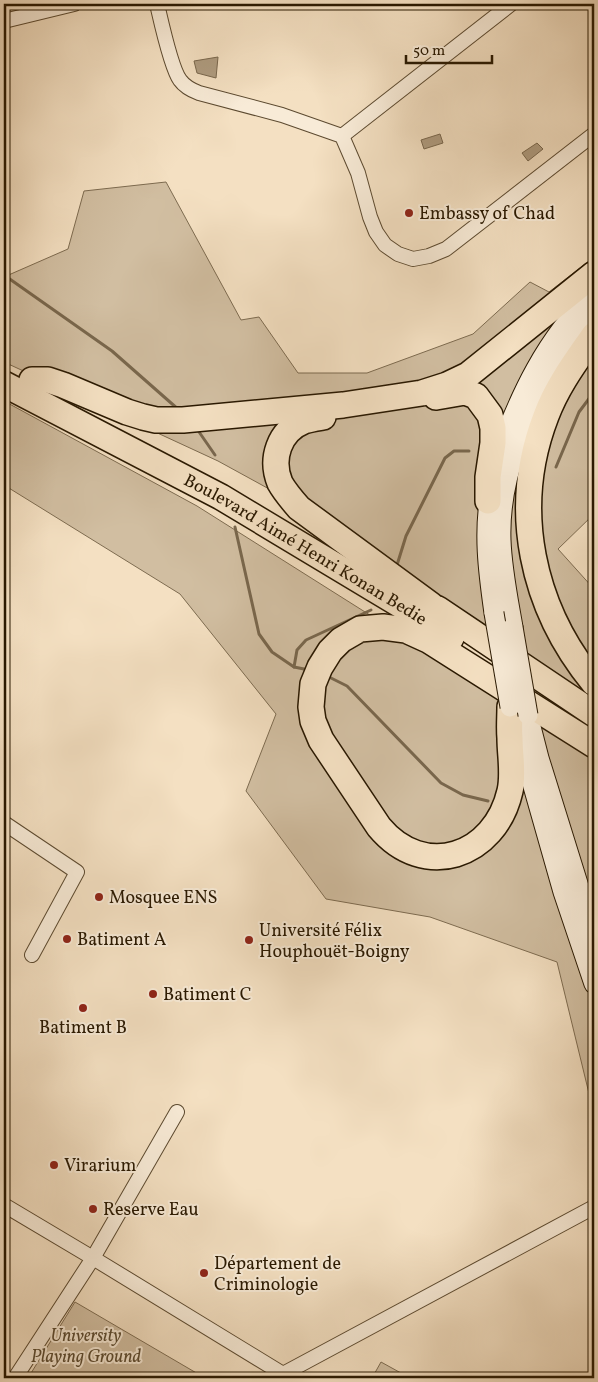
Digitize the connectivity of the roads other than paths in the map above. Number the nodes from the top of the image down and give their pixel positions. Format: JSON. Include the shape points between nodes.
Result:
{"nodes":[{"id":1,"x":74,"y":4,"type":"edge"},
{"id":2,"x":157,"y":4,"type":"edge"},
{"id":3,"x":511,"y":4,"type":"edge"},
{"id":4,"x":4,"y":21,"type":"edge"},
{"id":5,"x":594,"y":134,"type":"edge"},
{"id":6,"x":342,"y":136,"type":"junction"},
{"id":7,"x":594,"y":274,"type":"edge"},
{"id":8,"x":594,"y":293,"type":"edge"},
{"id":9,"x":594,"y":315,"type":"edge"},
{"id":10,"x":594,"y":334,"type":"edge"},
{"id":11,"x":4,"y":366,"type":"edge"},
{"id":12,"x":32,"y":380,"type":"junction"},
{"id":13,"x":4,"y":384,"type":"edge"},
{"id":14,"x":224,"y":489,"type":"junction"},
{"id":15,"x":488,"y":501,"type":"junction"},
{"id":16,"x":431,"y":605,"type":"junction"},
{"id":17,"x":594,"y":684,"type":"edge"},
{"id":18,"x":519,"y":711,"type":"junction"},
{"id":19,"x":594,"y":714,"type":"edge"},
{"id":20,"x":594,"y":735,"type":"edge"},
{"id":21,"x":594,"y":746,"type":"edge"},
{"id":22,"x":4,"y":822,"type":"edge"},
{"id":23,"x":594,"y":936,"type":"edge"},
{"id":24,"x":32,"y":956,"type":"dead end"},
{"id":25,"x":594,"y":984,"type":"edge"},
{"id":26,"x":177,"y":1112,"type":"dead end"},
{"id":27,"x":4,"y":1205,"type":"edge"},
{"id":28,"x":594,"y":1207,"type":"edge"},
{"id":29,"x":93,"y":1258,"type":"junction"},
{"id":30,"x":281,"y":1376,"type":"edge"},
{"id":31,"x":15,"y":1378,"type":"edge"}],
"edges":[{"from":1,"to":4,"type":"street"},
{"from":2,"to":6,"type":"street","via":[[174,67],[188,88]]},
{"from":3,"to":6,"type":"street"},
{"from":5,"to":6,"type":"street","via":[[446,249],[413,259],[385,245],[376,232],[358,173]]},
{"from":7,"to":12,"type":"highway","via":[[468,375],[422,392],[343,405],[156,420],[111,406],[48,380]]},
{"from":8,"to":15,"type":"main road","via":[[554,338],[525,389],[497,458]]},
{"from":9,"to":18,"type":"main road","bridge":true,"via":[[570,345],[534,405],[513,458],[505,490],[501,540],[513,627]]},
{"from":10,"to":17,"type":"highway","via":[[565,376],[535,447],[529,487],[529,530],[533,558],[548,608],[567,648]]},
{"from":11,"to":12,"type":"highway","name":"Boulevard Aimé Henri Konan Bedie"},
{"from":12,"to":14,"type":"highway","name":"Boulevard Aimé Henri Konan Bedie","via":[[198,468]]},
{"from":13,"to":14,"type":"highway","name":"Boulevard Aimé Henri Konan Bedie"},
{"from":14,"to":16,"type":"highway","name":"Boulevard Aimé Henri Konan Bedie"},
{"from":14,"to":20,"type":"highway","name":"Boulevard Aimé Henri Konan Bedie","via":[[252,514],[414,613]]},
{"from":15,"to":16,"type":"highway","via":[[493,428],[490,415],[476,396],[465,392],[305,420],[291,428],[282,440],[275,466],[280,482],[299,508]]},
{"from":15,"to":18,"type":"main road","bridge":true,"via":[[486,550],[494,613]]},
{"from":16,"to":19,"type":"highway","name":"Boulevard Aimé Henri Konan Bedie"},
{"from":18,"to":21,"type":"highway","via":[[510,737],[510,791],[495,827],[469,849],[434,858],[402,849],[379,827],[321,740],[313,721],[311,694],[330,650],[341,640],[360,629],[406,630],[428,640]]},
{"from":18,"to":23,"type":"main road","via":[[542,767]]},
{"from":18,"to":25,"type":"main road","via":[[563,892]]},
{"from":22,"to":24,"type":"street","via":[[77,872]]},
{"from":26,"to":29,"type":"street"},
{"from":27,"to":29,"type":"street"},
{"from":28,"to":30,"type":"street"},
{"from":29,"to":30,"type":"street"},
{"from":29,"to":31,"type":"street"}]}
